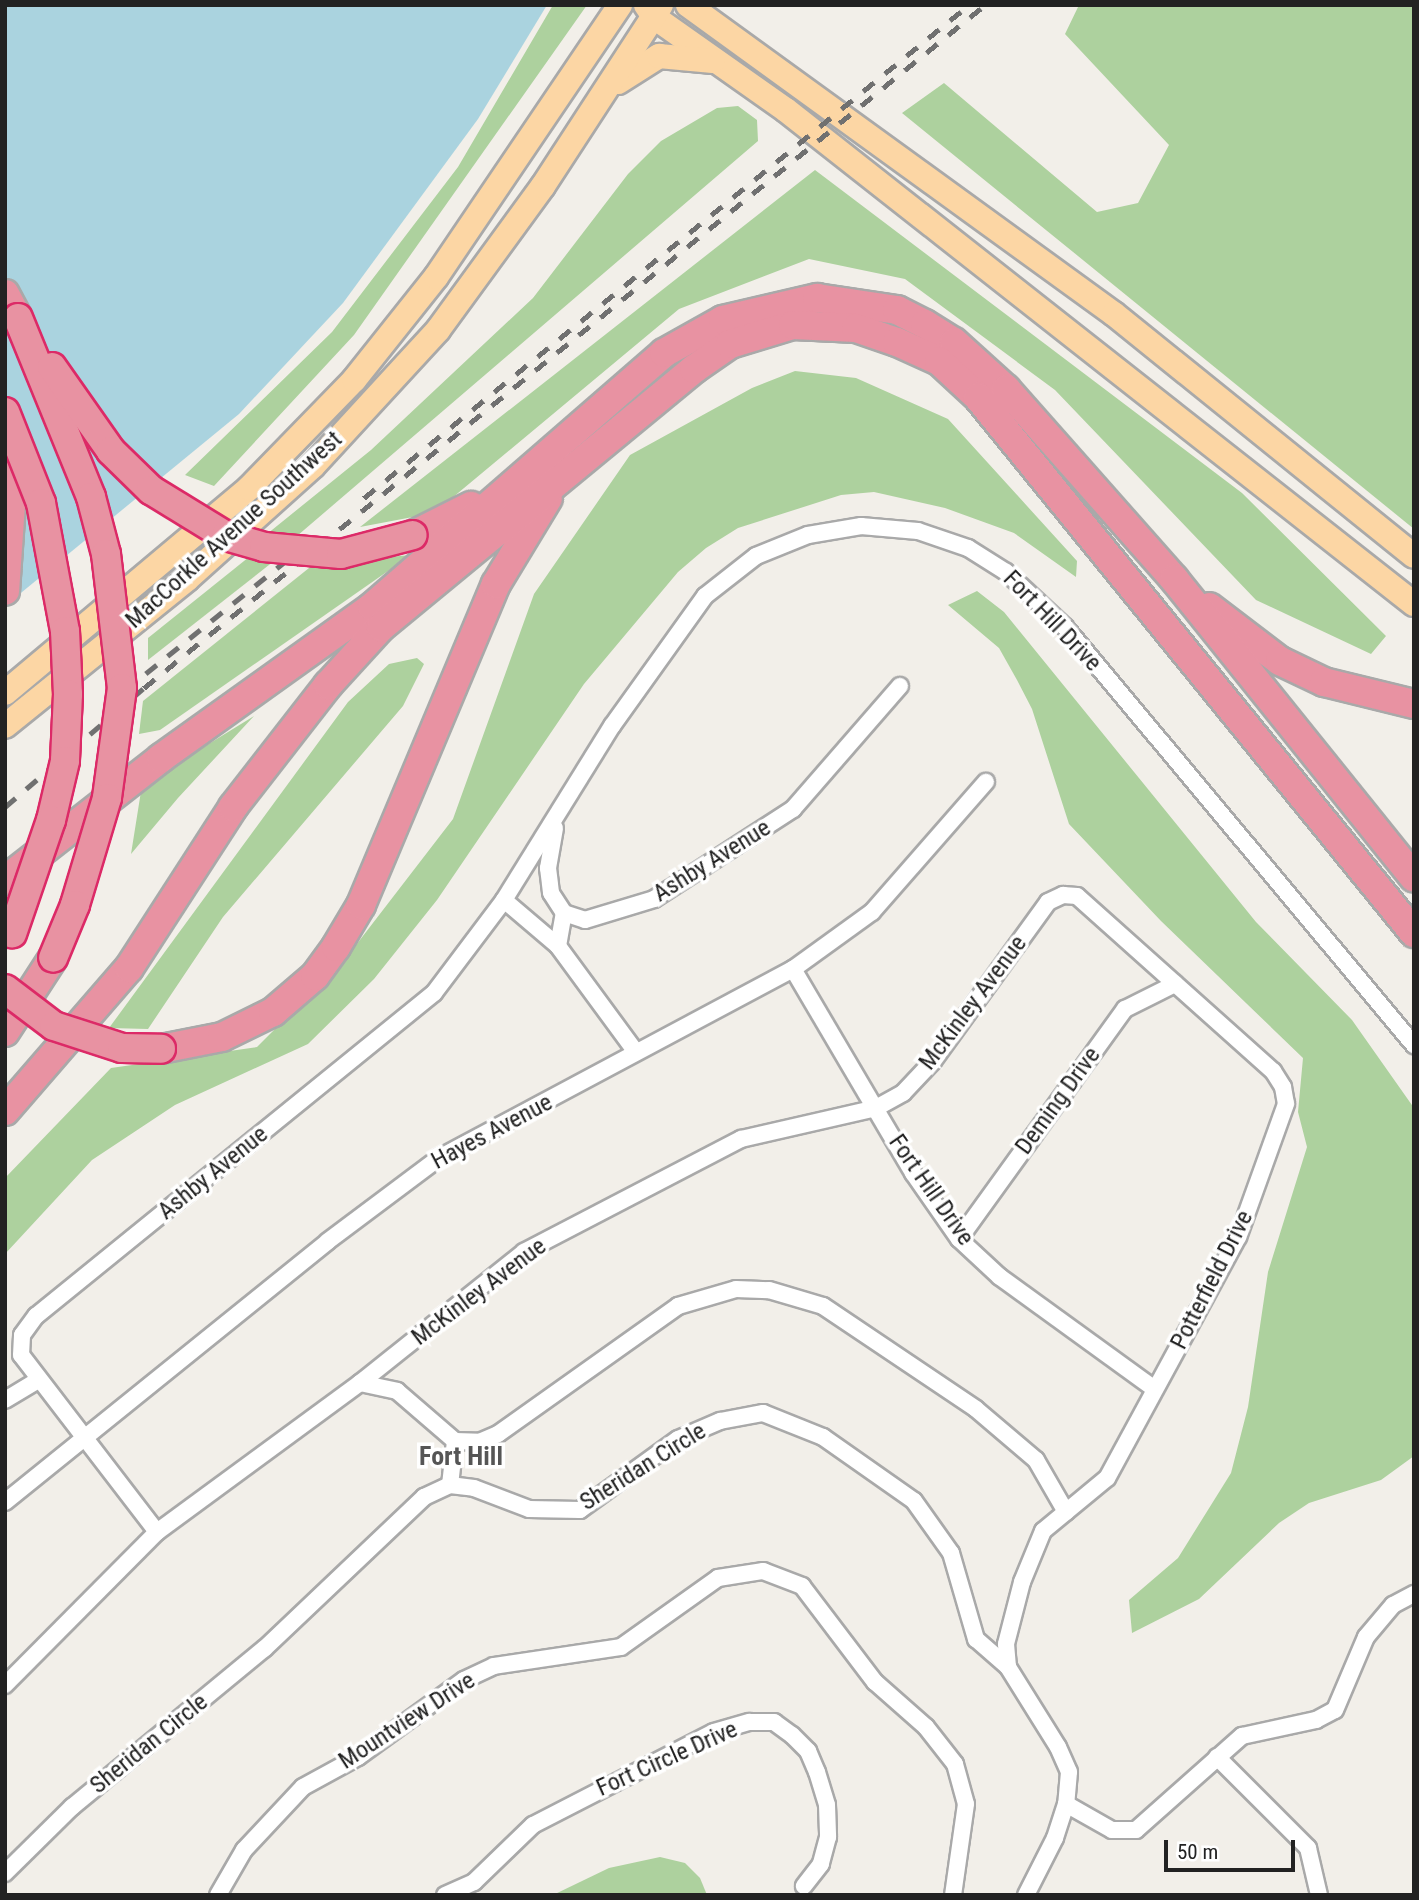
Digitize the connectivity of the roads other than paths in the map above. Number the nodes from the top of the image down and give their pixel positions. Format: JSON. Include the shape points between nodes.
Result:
{"nodes":[{"id":1,"x":620,"y":5,"type":"edge"},
{"id":2,"x":688,"y":5,"type":"edge"},
{"id":3,"x":713,"y":5,"type":"edge"},
{"id":4,"x":654,"y":9,"type":"edge"},
{"id":5,"x":738,"y":38,"type":"junction"},
{"id":6,"x":721,"y":63,"type":"junction"},
{"id":7,"x":604,"y":94,"type":"junction"},
{"id":8,"x":12,"y":306,"type":"edge"},
{"id":9,"x":5,"y":412,"type":"edge"},
{"id":10,"x":567,"y":453,"type":"junction"},
{"id":11,"x":5,"y":473,"type":"edge"},
{"id":12,"x":1414,"y":556,"type":"edge"},
{"id":13,"x":1174,"y":579,"type":"junction"},
{"id":14,"x":5,"y":591,"type":"edge"},
{"id":15,"x":1414,"y":604,"type":"edge"},
{"id":16,"x":900,"y":685,"type":"dead end"},
{"id":17,"x":5,"y":693,"type":"edge"},
{"id":18,"x":1414,"y":704,"type":"edge"},
{"id":19,"x":5,"y":726,"type":"edge"},
{"id":20,"x":611,"y":726,"type":"joint"},
{"id":21,"x":986,"y":782,"type":"dead end"},
{"id":22,"x":556,"y":822,"type":"junction"},
{"id":23,"x":1414,"y":878,"type":"edge"},
{"id":24,"x":5,"y":880,"type":"edge"},
{"id":25,"x":1077,"y":896,"type":"joint"},
{"id":26,"x":504,"y":900,"type":"junction"},
{"id":27,"x":564,"y":913,"type":"junction"},
{"id":28,"x":1414,"y":933,"type":"edge"},
{"id":29,"x":9,"y":939,"type":"edge"},
{"id":30,"x":558,"y":946,"type":"junction"},
{"id":31,"x":793,"y":969,"type":"junction"},
{"id":32,"x":1175,"y":984,"type":"junction"},
{"id":33,"x":5,"y":989,"type":"edge"},
{"id":34,"x":5,"y":1032,"type":"edge"},
{"id":35,"x":1414,"y":1045,"type":"edge"},
{"id":36,"x":635,"y":1051,"type":"junction"},
{"id":37,"x":876,"y":1108,"type":"junction"},
{"id":38,"x":5,"y":1111,"type":"edge"},
{"id":39,"x":959,"y":1239,"type":"junction"},
{"id":40,"x":38,"y":1380,"type":"junction"},
{"id":41,"x":360,"y":1384,"type":"junction"},
{"id":42,"x":1155,"y":1389,"type":"junction"},
{"id":43,"x":5,"y":1400,"type":"edge"},
{"id":44,"x":88,"y":1439,"type":"junction"},
{"id":45,"x":455,"y":1441,"type":"junction"},
{"id":46,"x":450,"y":1485,"type":"junction"},
{"id":47,"x":5,"y":1502,"type":"edge"},
{"id":48,"x":1066,"y":1512,"type":"junction"},
{"id":49,"x":157,"y":1532,"type":"junction"},
{"id":50,"x":1414,"y":1594,"type":"edge"},
{"id":51,"x":1008,"y":1667,"type":"junction"},
{"id":52,"x":5,"y":1685,"type":"edge"},
{"id":53,"x":1217,"y":1758,"type":"junction"},
{"id":54,"x":1066,"y":1804,"type":"junction"},
{"id":55,"x":5,"y":1873,"type":"edge"},
{"id":56,"x":804,"y":1886,"type":"dead end"},
{"id":57,"x":218,"y":1895,"type":"edge"},
{"id":58,"x":445,"y":1895,"type":"edge"},
{"id":59,"x":953,"y":1895,"type":"edge"},
{"id":60,"x":1026,"y":1895,"type":"edge"},
{"id":61,"x":1320,"y":1895,"type":"edge"}],
"edges":[{"from":1,"to":17,"type":"main road","name":"MacCorkle Avenue Southwest","via":[[444,267],[354,380],[249,488]]},
{"from":2,"to":5,"type":"main road"},
{"from":3,"to":5,"type":"main road"},
{"from":4,"to":6,"type":"main road"},
{"from":4,"to":7,"type":"main road","name":"MacCorkle Avenue Southwest"},
{"from":5,"to":12,"type":"main road","via":[[1114,314]]},
{"from":6,"to":7,"type":"main road","via":[[691,56],[659,56],[628,73]]},
{"from":6,"to":15,"type":"main road"},
{"from":7,"to":19,"type":"main road","name":"MacCorkle Avenue Southwest","via":[[438,330],[313,466],[187,579]]},
{"from":8,"to":10,"type":"highway","bridge":true,"via":[[111,451],[151,489],[195,521],[264,547],[329,553],[413,535]]},
{"from":8,"to":34,"type":"highway","bridge":true,"via":[[91,497],[106,554],[122,688],[107,798],[75,905],[53,958]]},
{"from":9,"to":29,"type":"highway","bridge":true,"via":[[41,503],[65,631],[68,694],[65,761],[51,820]]},
{"from":10,"to":13,"type":"highway","via":[[664,353],[723,320],[817,298],[897,310],[954,342],[1006,389]]},
{"from":10,"to":24,"type":"highway","via":[[372,607],[161,758]]},
{"from":10,"to":28,"type":"highway","via":[[730,344],[770,330],[814,323],[856,328],[939,361],[978,397]]},
{"from":10,"to":33,"type":"highway","bridge":true,"via":[[496,584],[361,905],[315,976],[273,1012],[222,1037],[161,1049],[122,1048],[54,1026]]},
{"from":10,"to":38,"type":"highway","via":[[381,627],[328,685],[233,807],[128,968]]},
{"from":11,"to":14,"type":"highway","via":[[10,504]]},
{"from":13,"to":18,"type":"highway","via":[[1280,661],[1324,682]]},
{"from":13,"to":23,"type":"highway"},
{"from":16,"to":27,"type":"street","name":"Ashby Avenue","via":[[793,808],[758,835],[654,899],[585,920]]},
{"from":20,"to":22,"type":"street","name":"Ashby Avenue"},
{"from":20,"to":35,"type":"street","name":"Fort Hill Drive","via":[[705,596],[756,556],[808,535],[861,526],[944,538],[1006,572],[1065,627]]},
{"from":21,"to":31,"type":"street","name":"Hayes Avenue","via":[[872,912]]},
{"from":22,"to":26,"type":"street","name":"Ashby Avenue"},
{"from":22,"to":27,"type":"street","name":"Ashby Avenue","via":[[548,868],[551,893]]},
{"from":25,"to":32,"type":"street","name":"Potterfield Drive"},
{"from":25,"to":37,"type":"street","name":"McKinley Avenue","via":[[1063,895],[1048,902],[933,1061],[903,1093]]},
{"from":26,"to":30,"type":"street"},
{"from":26,"to":40,"type":"street","name":"Ashby Avenue","via":[[434,993],[36,1316],[22,1335],[21,1355]]},
{"from":27,"to":30,"type":"street"},
{"from":30,"to":36,"type":"street"},
{"from":31,"to":36,"type":"street","name":"Hayes Avenue"},
{"from":31,"to":37,"type":"street","name":"Fort Hill Drive"},
{"from":32,"to":39,"type":"street","name":"Deming Drive","via":[[1125,1009]]},
{"from":32,"to":42,"type":"street","name":"Potterfield Drive","via":[[1273,1071],[1286,1104],[1238,1237]]},
{"from":36,"to":44,"type":"street","name":"Hayes Avenue","via":[[586,1083],[439,1158],[328,1241]]},
{"from":37,"to":39,"type":"street","name":"Fort Hill Drive"},
{"from":37,"to":41,"type":"street","name":"McKinley Avenue","via":[[741,1139],[524,1252]]},
{"from":39,"to":42,"type":"street","name":"Fort Hill Drive","via":[[1000,1277]]},
{"from":40,"to":43,"type":"street"},
{"from":40,"to":44,"type":"street","name":"Ashby Avenue"},
{"from":41,"to":45,"type":"street","via":[[397,1391]]},
{"from":41,"to":49,"type":"street","name":"McKinley Avenue"},
{"from":42,"to":48,"type":"street","name":"Potterfield Drive","via":[[1107,1478]]},
{"from":44,"to":47,"type":"street","name":"Hayes Avenue"},
{"from":44,"to":49,"type":"street","name":"Ashby Avenue"},
{"from":45,"to":46,"type":"street"},
{"from":45,"to":48,"type":"street","via":[[479,1442],[498,1434],[678,1306],[736,1289],[769,1290],[823,1306],[976,1409],[1036,1460]]},
{"from":46,"to":51,"type":"street","name":"Sheridan Circle","via":[[474,1488],[530,1509],[580,1510],[678,1439],[720,1420],[764,1413],[823,1437],[914,1501],[951,1553],[976,1639]]},
{"from":46,"to":55,"type":"street","name":"Sheridan Circle","via":[[424,1497],[264,1649],[72,1807]]},
{"from":48,"to":51,"type":"street","name":"Potterfield Drive","via":[[1043,1531],[1022,1582],[1006,1644]]},
{"from":49,"to":52,"type":"street","name":"McKinley Avenue"},
{"from":50,"to":53,"type":"street","via":[[1393,1605],[1366,1637],[1335,1710],[1316,1720],[1242,1736]]},
{"from":51,"to":54,"type":"street","name":"Sheridan Circle","via":[[1017,1687],[1040,1714],[1069,1772]]},
{"from":53,"to":54,"type":"street","via":[[1136,1830],[1112,1830]]},
{"from":53,"to":61,"type":"street","via":[[1308,1848]]},
{"from":54,"to":60,"type":"street","name":"Sheridan Circle","via":[[1055,1838]]},
{"from":56,"to":58,"type":"street","name":"Fort Circle Drive","via":[[821,1864],[828,1837],[827,1805],[817,1772],[808,1751],[792,1735],[774,1722],[750,1722],[714,1732],[533,1825],[474,1882]]},
{"from":57,"to":59,"type":"street","name":"Mountview Drive","via":[[244,1850],[303,1787],[358,1756],[464,1680],[494,1666],[621,1647],[718,1578],[763,1571],[802,1586],[874,1682],[926,1727],[955,1764],[966,1804]]}]}
